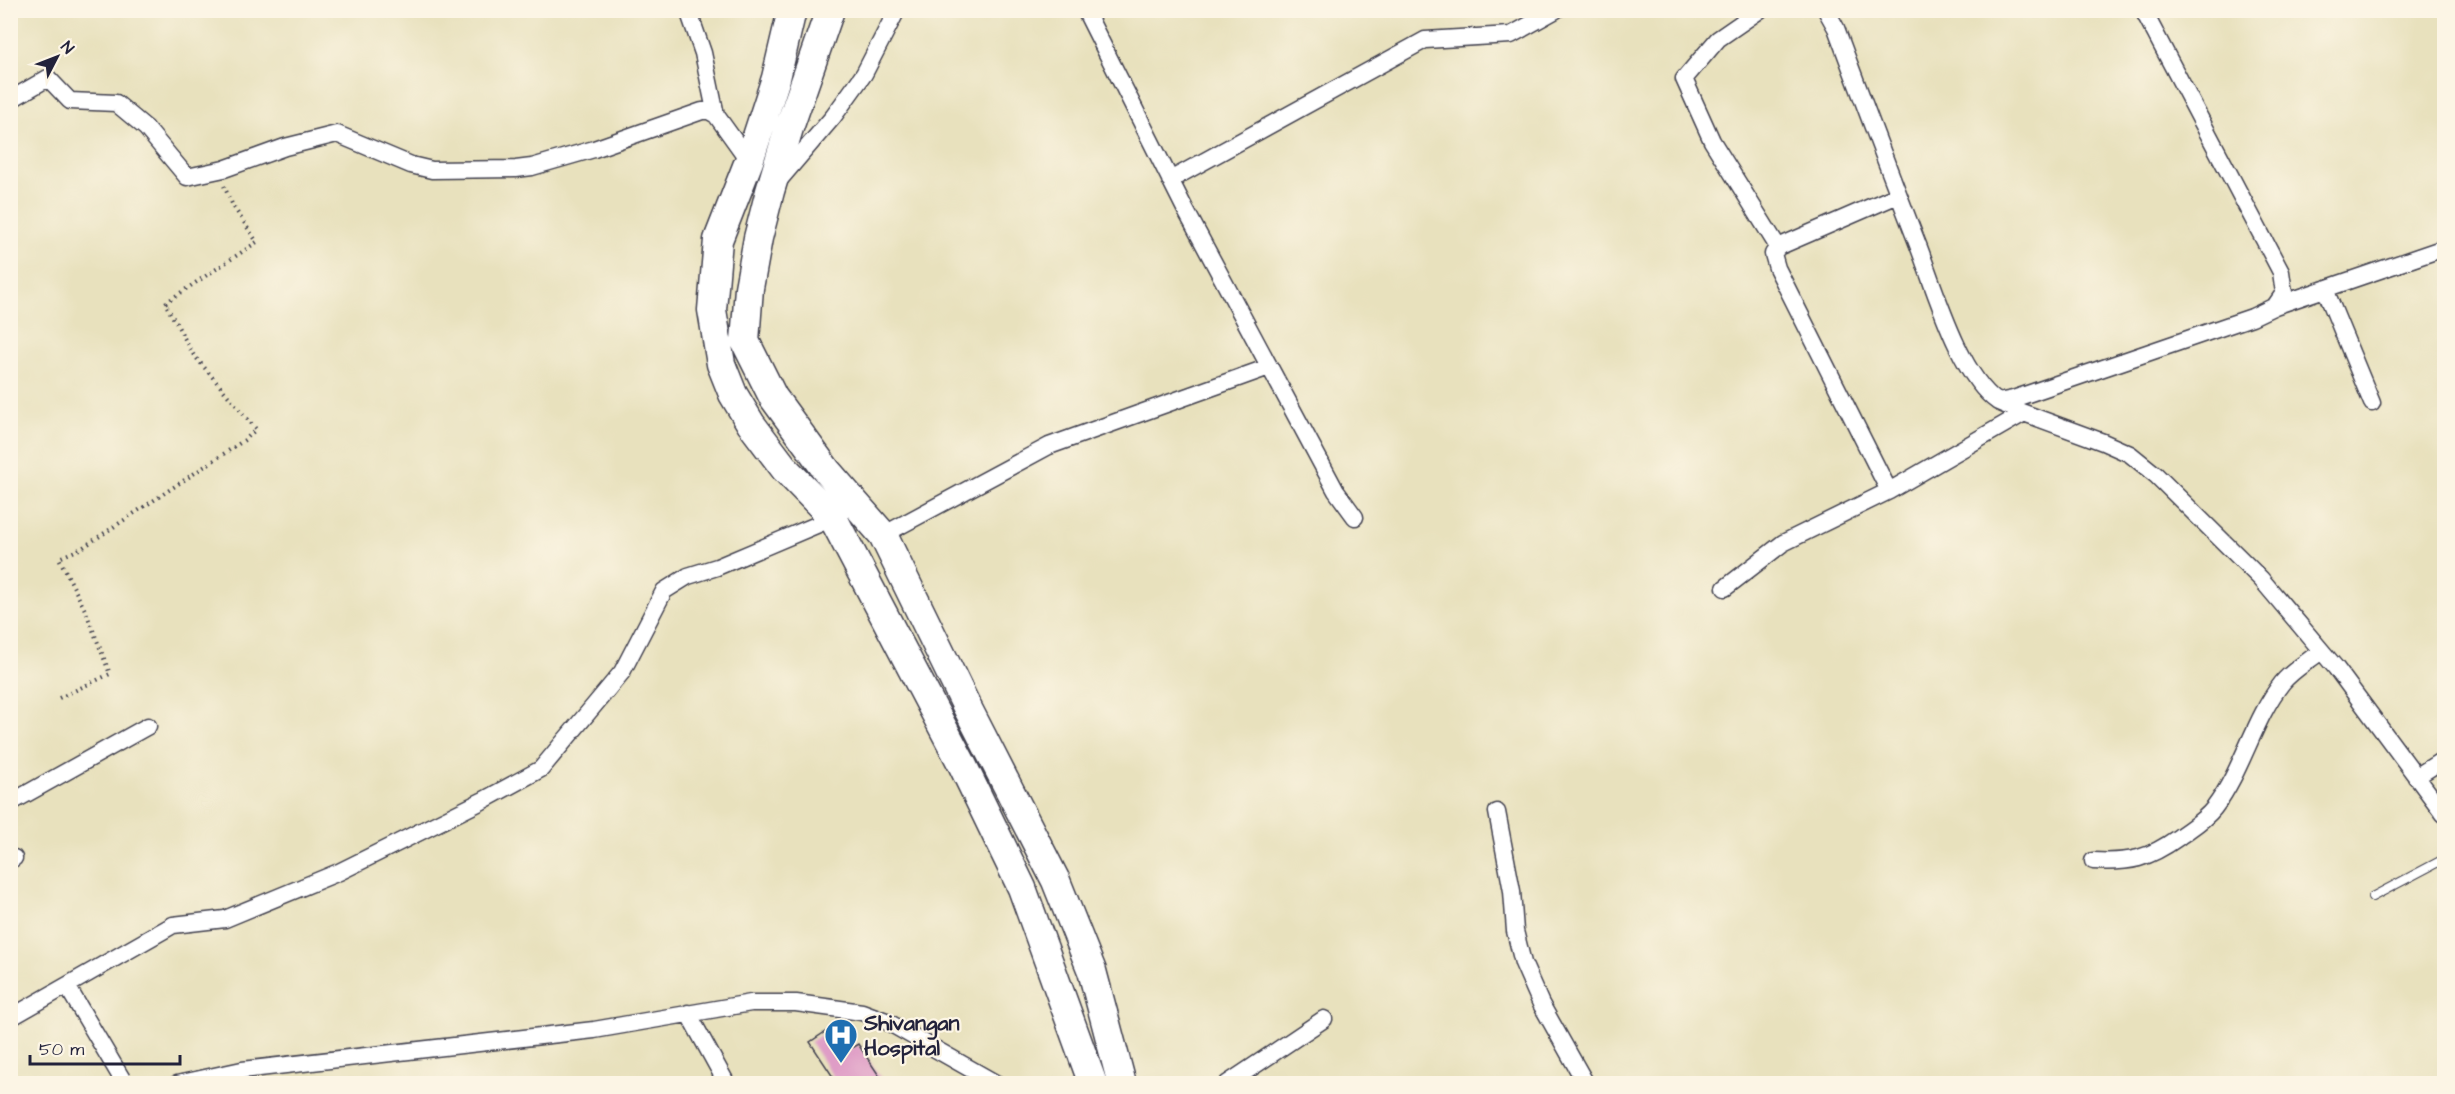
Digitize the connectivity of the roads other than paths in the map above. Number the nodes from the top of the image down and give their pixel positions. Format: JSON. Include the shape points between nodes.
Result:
{"nodes":[{"id":1,"x":688,"y":10,"type":"edge"},
{"id":2,"x":792,"y":10,"type":"edge"},
{"id":3,"x":830,"y":10,"type":"edge"},
{"id":4,"x":897,"y":10,"type":"edge"},
{"id":5,"x":1085,"y":10,"type":"edge"},
{"id":6,"x":1556,"y":10,"type":"edge"},
{"id":7,"x":1760,"y":10,"type":"edge"},
{"id":8,"x":1826,"y":10,"type":"edge"},
{"id":9,"x":2143,"y":10,"type":"edge"},
{"id":10,"x":10,"y":100,"type":"edge"},
{"id":11,"x":716,"y":115,"type":"junction"},
{"id":12,"x":749,"y":161,"type":"junction"},
{"id":13,"x":1170,"y":180,"type":"junction"},
{"id":14,"x":770,"y":190,"type":"junction"},
{"id":15,"x":1899,"y":195,"type":"junction"},
{"id":16,"x":1778,"y":247,"type":"junction"},
{"id":17,"x":2445,"y":248,"type":"edge"},
{"id":18,"x":2325,"y":290,"type":"junction"},
{"id":19,"x":2275,"y":306,"type":"junction"},
{"id":20,"x":1269,"y":367,"type":"junction"},
{"id":21,"x":1998,"y":402,"type":"junction"},
{"id":22,"x":2372,"y":403,"type":"dead end"},
{"id":23,"x":2024,"y":414,"type":"junction"},
{"id":24,"x":1889,"y":491,"type":"junction"},
{"id":25,"x":1355,"y":517,"type":"dead end"},
{"id":26,"x":833,"y":518,"type":"junction"},
{"id":27,"x":883,"y":535,"type":"junction"},
{"id":28,"x":1725,"y":588,"type":"dead end"},
{"id":29,"x":2321,"y":651,"type":"junction"},
{"id":30,"x":148,"y":726,"type":"dead end"},
{"id":31,"x":2445,"y":759,"type":"edge"},
{"id":32,"x":2416,"y":777,"type":"junction"},
{"id":33,"x":10,"y":803,"type":"edge"},
{"id":34,"x":1497,"y":812,"type":"dead end"},
{"id":35,"x":2445,"y":814,"type":"edge"},
{"id":36,"x":2445,"y":859,"type":"edge"},
{"id":37,"x":2093,"y":861,"type":"dead end"},
{"id":38,"x":2372,"y":897,"type":"dead end"},
{"id":39,"x":67,"y":987,"type":"junction"},
{"id":40,"x":688,"y":1013,"type":"junction"},
{"id":41,"x":10,"y":1018,"type":"edge"},
{"id":42,"x":1324,"y":1019,"type":"dead end"},
{"id":43,"x":125,"y":1083,"type":"edge"},
{"id":44,"x":177,"y":1083,"type":"edge"},
{"id":45,"x":727,"y":1083,"type":"edge"},
{"id":46,"x":998,"y":1083,"type":"edge"},
{"id":47,"x":1093,"y":1083,"type":"edge"},
{"id":48,"x":1122,"y":1083,"type":"edge"},
{"id":49,"x":1227,"y":1083,"type":"edge"},
{"id":50,"x":1586,"y":1083,"type":"edge"}],
"edges":[{"from":1,"to":11,"type":"street","via":[[703,52]]},
{"from":2,"to":12,"type":"highway","via":[[776,78]]},
{"from":3,"to":14,"type":"highway"},
{"from":4,"to":14,"type":"street","via":[[864,74]]},
{"from":5,"to":13,"type":"street"},
{"from":6,"to":13,"type":"street","via":[[1510,35],[1425,40]]},
{"from":7,"to":16,"type":"street","via":[[1718,39],[1684,79],[1712,141]]},
{"from":8,"to":15,"type":"street"},
{"from":9,"to":19,"type":"street","via":[[2281,273],[2284,293]]},
{"from":10,"to":11,"type":"street","via":[[48,78],[70,101],[116,103],[146,128],[187,177],[337,134],[432,170],[516,169],[594,149],[702,111]]},
{"from":11,"to":12,"type":"street"},
{"from":12,"to":26,"type":"highway","via":[[718,240],[712,310],[721,364],[751,424],[785,469]]},
{"from":13,"to":20,"type":"street"},
{"from":14,"to":27,"type":"highway","via":[[749,288],[745,341],[773,397],[827,471]]},
{"from":15,"to":16,"type":"street"},
{"from":15,"to":21,"type":"street","via":[[1958,346],[1982,388]]},
{"from":16,"to":24,"type":"street","via":[[1773,254],[1777,268]]},
{"from":17,"to":18,"type":"street"},
{"from":18,"to":19,"type":"street"},
{"from":18,"to":22,"type":"street"},
{"from":19,"to":21,"type":"street"},
{"from":20,"to":25,"type":"street","via":[[1336,491]]},
{"from":20,"to":27,"type":"street","via":[[1049,446]]},
{"from":21,"to":23,"type":"street"},
{"from":23,"to":24,"type":"street"},
{"from":23,"to":29,"type":"street","via":[[2103,442],[2144,464],[2261,579]]},
{"from":24,"to":28,"type":"street","via":[[1783,543]]},
{"from":26,"to":39,"type":"street","via":[[688,576],[663,591],[622,672],[541,769],[328,876],[225,919],[173,925]]},
{"from":26,"to":47,"type":"highway","via":[[1022,888]]},
{"from":27,"to":48,"type":"highway","via":[[1056,881],[1092,971]]},
{"from":29,"to":32,"type":"street"},
{"from":29,"to":37,"type":"street","via":[[2284,680],[2214,809],[2200,822],[2145,858]]},
{"from":30,"to":33,"type":"street"},
{"from":31,"to":32,"type":"street"},
{"from":32,"to":35,"type":"street"},
{"from":34,"to":50,"type":"street","via":[[1523,963],[1541,1004]]},
{"from":36,"to":38,"type":"lane"},
{"from":39,"to":41,"type":"street"},
{"from":39,"to":43,"type":"street"},
{"from":40,"to":44,"type":"street","via":[[594,1030],[242,1070]]},
{"from":40,"to":45,"type":"street"},
{"from":40,"to":46,"type":"street","via":[[751,1003],[796,1003],[862,1012],[886,1021]]},
{"from":42,"to":49,"type":"street"}]}
